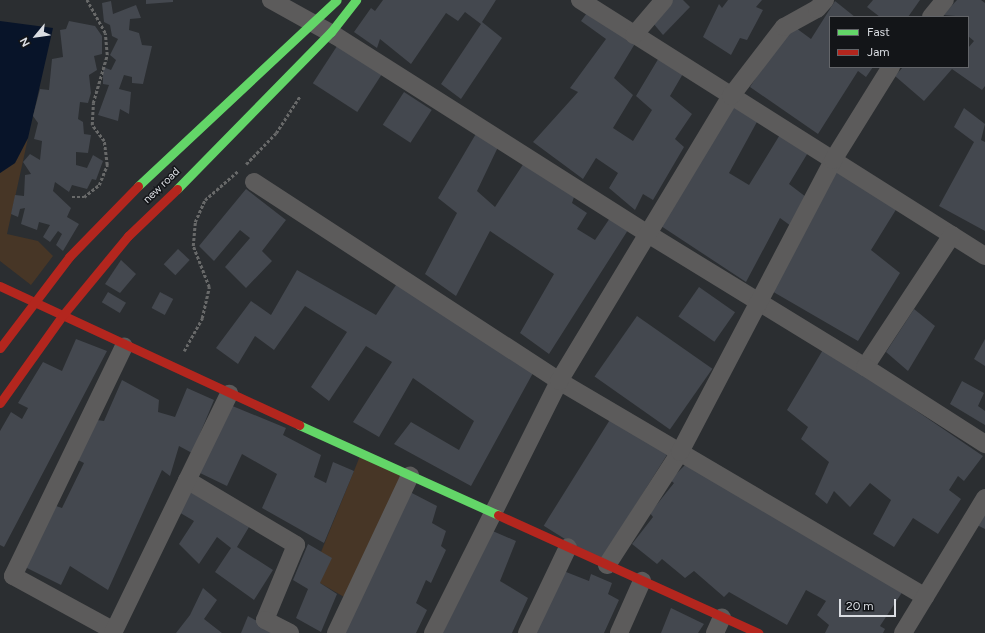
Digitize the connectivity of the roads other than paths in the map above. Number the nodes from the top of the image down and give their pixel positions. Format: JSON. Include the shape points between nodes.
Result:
{"nodes":[{"id":1,"x":271,"y":0,"type":"edge"},
{"id":2,"x":337,"y":0,"type":"edge"},
{"id":3,"x":356,"y":0,"type":"edge"},
{"id":4,"x":580,"y":0,"type":"edge"},
{"id":5,"x":664,"y":0,"type":"edge"},
{"id":6,"x":825,"y":0,"type":"edge"},
{"id":7,"x":945,"y":0,"type":"edge"},
{"id":8,"x":932,"y":16,"type":"edge"},
{"id":9,"x":314,"y":24,"type":"junction"},
{"id":10,"x":331,"y":32,"type":"junction"},
{"id":11,"x":634,"y":35,"type":"junction"},
{"id":12,"x":890,"y":68,"type":"edge"},
{"id":13,"x":731,"y":96,"type":"junction"},
{"id":14,"x":833,"y":160,"type":"junction"},
{"id":15,"x":254,"y":182,"type":"dead end"},
{"id":16,"x":648,"y":234,"type":"junction"},
{"id":17,"x":952,"y":235,"type":"junction"},
{"id":18,"x":985,"y":256,"type":"edge"},
{"id":19,"x":0,"y":286,"type":"edge"},
{"id":20,"x":759,"y":300,"type":"junction"},
{"id":21,"x":35,"y":303,"type":"junction"},
{"id":22,"x":62,"y":316,"type":"junction"},
{"id":23,"x":124,"y":346,"type":"junction"},
{"id":24,"x":0,"y":348,"type":"edge"},
{"id":25,"x":865,"y":367,"type":"junction"},
{"id":26,"x":559,"y":381,"type":"junction"},
{"id":27,"x":229,"y":394,"type":"junction"},
{"id":28,"x":0,"y":403,"type":"edge"},
{"id":29,"x":985,"y":444,"type":"edge"},
{"id":30,"x":680,"y":452,"type":"junction"},
{"id":31,"x":410,"y":476,"type":"junction"},
{"id":32,"x":187,"y":480,"type":"junction"},
{"id":33,"x":985,"y":498,"type":"edge"},
{"id":34,"x":491,"y":512,"type":"junction"},
{"id":35,"x":568,"y":547,"type":"junction"},
{"id":36,"x":606,"y":565,"type":"junction"},
{"id":37,"x":7,"y":572,"type":"edge"},
{"id":38,"x":642,"y":581,"type":"junction"},
{"id":39,"x":924,"y":597,"type":"junction"},
{"id":40,"x":722,"y":617,"type":"junction"},
{"id":41,"x":114,"y":632,"type":"edge"},
{"id":42,"x":290,"y":633,"type":"edge"},
{"id":43,"x":336,"y":633,"type":"edge"},
{"id":44,"x":433,"y":633,"type":"edge"},
{"id":45,"x":527,"y":633,"type":"edge"},
{"id":46,"x":619,"y":633,"type":"edge"},
{"id":47,"x":715,"y":633,"type":"edge"},
{"id":48,"x":758,"y":633,"type":"edge"},
{"id":49,"x":903,"y":633,"type":"edge"}],
"edges":[{"from":1,"to":9,"type":"street"},
{"from":2,"to":9,"type":"main road","name":"new road"},
{"from":3,"to":10,"type":"main road","name":"new road"},
{"from":4,"to":11,"type":"street"},
{"from":5,"to":11,"type":"street"},
{"from":6,"to":13,"type":"street","via":[[817,9],[784,28]]},
{"from":7,"to":8,"type":"street"},
{"from":9,"to":10,"type":"street"},
{"from":9,"to":21,"type":"main road","name":"new road","via":[[104,218]]},
{"from":10,"to":16,"type":"street"},
{"from":10,"to":22,"type":"main road","name":"new road","via":[[219,149],[128,236]]},
{"from":11,"to":13,"type":"street"},
{"from":12,"to":14,"type":"street"},
{"from":13,"to":14,"type":"street"},
{"from":13,"to":16,"type":"street"},
{"from":14,"to":17,"type":"street"},
{"from":14,"to":20,"type":"street"},
{"from":15,"to":26,"type":"street"},
{"from":16,"to":20,"type":"street"},
{"from":16,"to":26,"type":"street"},
{"from":17,"to":18,"type":"street"},
{"from":17,"to":25,"type":"street"},
{"from":19,"to":21,"type":"main road"},
{"from":20,"to":25,"type":"street"},
{"from":20,"to":30,"type":"street"},
{"from":21,"to":22,"type":"main road"},
{"from":21,"to":24,"type":"main road","name":"new road"},
{"from":22,"to":23,"type":"main road"},
{"from":22,"to":28,"type":"main road","name":"new road"},
{"from":23,"to":27,"type":"main road"},
{"from":23,"to":37,"type":"street"},
{"from":25,"to":29,"type":"street"},
{"from":26,"to":30,"type":"street"},
{"from":26,"to":34,"type":"street"},
{"from":27,"to":31,"type":"main road"},
{"from":27,"to":32,"type":"street"},
{"from":30,"to":36,"type":"street"},
{"from":30,"to":39,"type":"street"},
{"from":31,"to":34,"type":"main road"},
{"from":31,"to":43,"type":"street"},
{"from":32,"to":41,"type":"street"},
{"from":32,"to":42,"type":"street","via":[[296,546],[265,620]]},
{"from":33,"to":39,"type":"street"},
{"from":34,"to":35,"type":"main road"},
{"from":34,"to":44,"type":"street"},
{"from":35,"to":36,"type":"main road"},
{"from":35,"to":45,"type":"street"},
{"from":36,"to":38,"type":"main road"},
{"from":37,"to":41,"type":"street"},
{"from":38,"to":40,"type":"main road"},
{"from":38,"to":46,"type":"street"},
{"from":39,"to":49,"type":"street"},
{"from":40,"to":47,"type":"street"},
{"from":40,"to":48,"type":"main road"}]}
